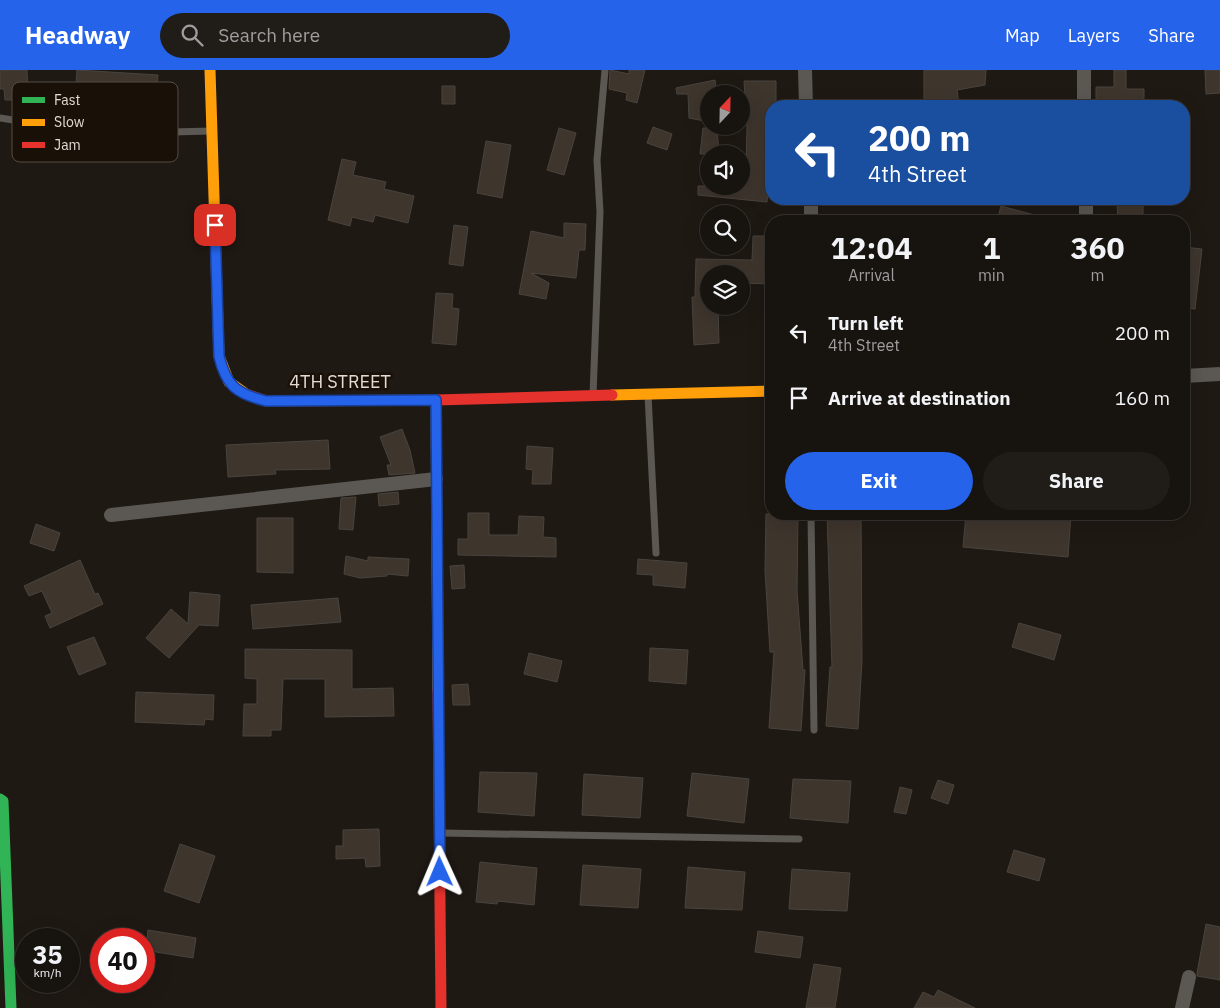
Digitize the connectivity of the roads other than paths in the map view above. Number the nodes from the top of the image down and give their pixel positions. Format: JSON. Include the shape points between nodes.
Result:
{"nodes":[{"id":1,"x":210,"y":70,"type":"edge"},
{"id":2,"x":605,"y":70,"type":"edge"},
{"id":3,"x":805,"y":70,"type":"edge"},
{"id":4,"x":1084,"y":70,"type":"edge"},
{"id":5,"x":806,"y":100,"type":"edge"},
{"id":6,"x":1084,"y":100,"type":"edge"},
{"id":7,"x":212,"y":131,"type":"junction"},
{"id":8,"x":178,"y":132,"type":"edge"},
{"id":9,"x":1220,"y":374,"type":"edge"},
{"id":10,"x":1190,"y":376,"type":"edge"},
{"id":11,"x":765,"y":391,"type":"edge"},
{"id":12,"x":594,"y":395,"type":"junction"},
{"id":13,"x":648,"y":395,"type":"junction"},
{"id":14,"x":436,"y":400,"type":"junction"},
{"id":15,"x":436,"y":480,"type":"junction"},
{"id":16,"x":111,"y":515,"type":"dead end"},
{"id":17,"x":812,"y":520,"type":"edge"},
{"id":18,"x":656,"y":553,"type":"dead end"},
{"id":19,"x":814,"y":730,"type":"dead end"},
{"id":20,"x":0,"y":799,"type":"edge"},
{"id":21,"x":440,"y":833,"type":"junction"},
{"id":22,"x":799,"y":839,"type":"dead end"},
{"id":23,"x":1189,"y":977,"type":"dead end"},
{"id":24,"x":11,"y":1008,"type":"edge"},
{"id":25,"x":441,"y":1008,"type":"edge"},
{"id":26,"x":1182,"y":1008,"type":"edge"}],
"edges":[{"from":1,"to":7,"type":"street","name":"4TH STREET"},
{"from":2,"to":12,"type":"lane","via":[[597,160],[600,212]]},
{"from":3,"to":5,"type":"street"},
{"from":4,"to":6,"type":"street"},
{"from":7,"to":8,"type":"lane"},
{"from":7,"to":14,"type":"street","name":"4TH STREET","via":[[219,356],[223,374],[233,388],[247,397],[266,401]]},
{"from":9,"to":10,"type":"street"},
{"from":11,"to":13,"type":"street","name":"4TH STREET"},
{"from":12,"to":13,"type":"street","name":"4TH STREET"},
{"from":12,"to":14,"type":"street","name":"4TH STREET"},
{"from":13,"to":18,"type":"lane"},
{"from":14,"to":15,"type":"street"},
{"from":15,"to":16,"type":"street"},
{"from":15,"to":21,"type":"street"},
{"from":17,"to":19,"type":"lane"},
{"from":20,"to":24,"type":"street","via":[[3,801]]},
{"from":21,"to":22,"type":"lane"},
{"from":21,"to":25,"type":"street"},
{"from":23,"to":26,"type":"street"}]}
